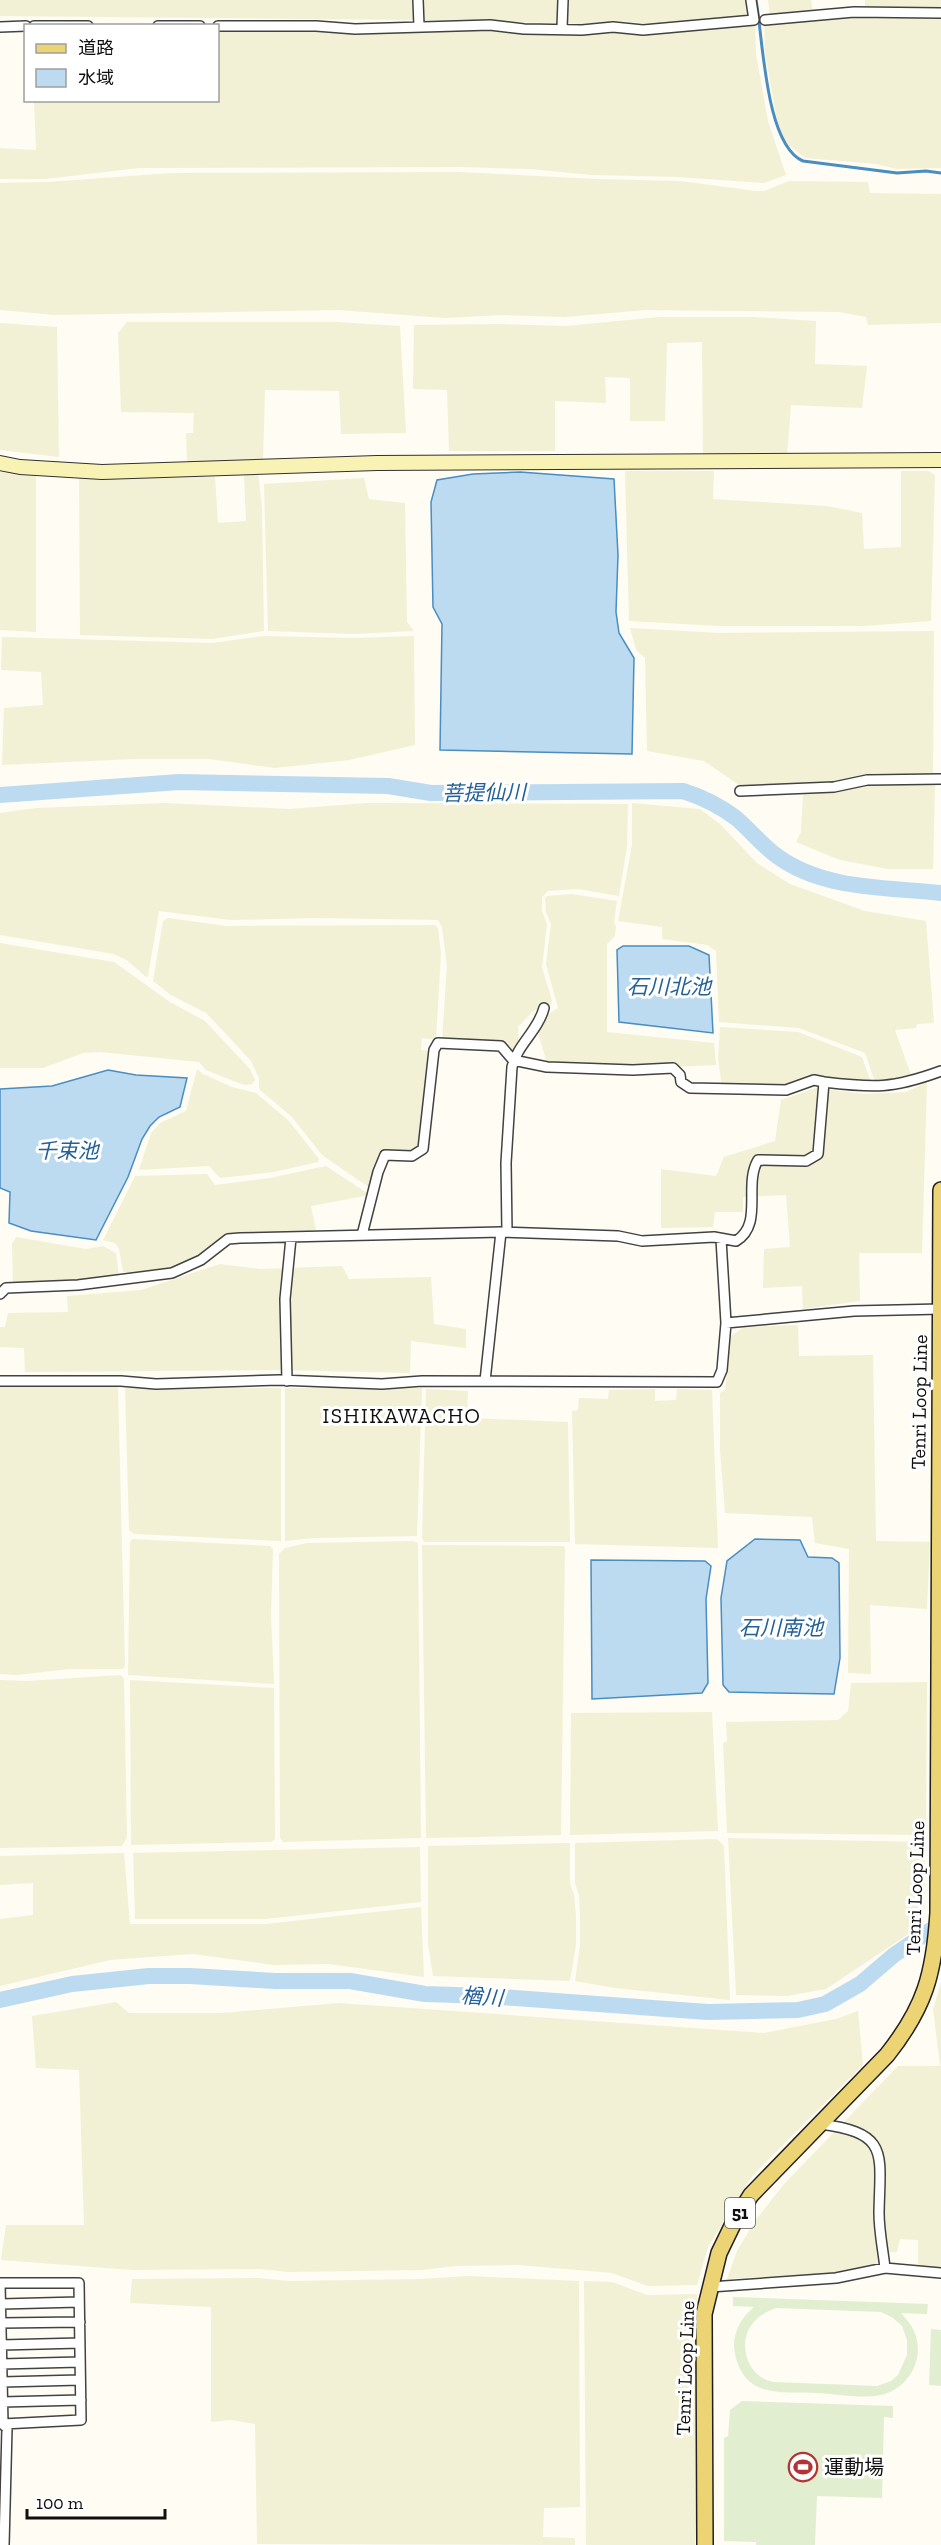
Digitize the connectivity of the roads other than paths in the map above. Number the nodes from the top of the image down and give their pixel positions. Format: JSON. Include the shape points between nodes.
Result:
{"nodes":[{"id":1,"x":418,"y":0,"type":"edge"},
{"id":2,"x":563,"y":0,"type":"edge"},
{"id":3,"x":752,"y":0,"type":"edge"},
{"id":4,"x":941,"y":13,"type":"edge"},
{"id":5,"x":765,"y":20,"type":"dead end"},
{"id":6,"x":24,"y":26,"type":"edge"},
{"id":7,"x":219,"y":26,"type":"edge"},
{"id":8,"x":419,"y":26,"type":"junction"},
{"id":9,"x":0,"y":27,"type":"edge"},
{"id":10,"x":562,"y":28,"type":"junction"},
{"id":11,"x":941,"y":460,"type":"edge"},
{"id":12,"x":0,"y":463,"type":"edge"},
{"id":13,"x":941,"y":779,"type":"edge"},
{"id":14,"x":740,"y":791,"type":"dead end"},
{"id":15,"x":544,"y":1008,"type":"dead end"},
{"id":16,"x":513,"y":1060,"type":"junction"},
{"id":17,"x":941,"y":1071,"type":"edge"},
{"id":18,"x":824,"y":1082,"type":"junction"},
{"id":19,"x":941,"y":1190,"type":"edge"},
{"id":20,"x":504,"y":1232,"type":"junction"},
{"id":21,"x":362,"y":1235,"type":"junction"},
{"id":22,"x":291,"y":1238,"type":"junction"},
{"id":23,"x":721,"y":1239,"type":"junction"},
{"id":24,"x":0,"y":1294,"type":"edge"},
{"id":25,"x":941,"y":1309,"type":"edge"},
{"id":26,"x":726,"y":1323,"type":"junction"},
{"id":27,"x":0,"y":1381,"type":"edge"},
{"id":28,"x":288,"y":1381,"type":"junction"},
{"id":29,"x":485,"y":1381,"type":"junction"},
{"id":30,"x":940,"y":1679,"type":"edge"},
{"id":31,"x":939,"y":1908,"type":"edge"},
{"id":32,"x":820,"y":2124,"type":"junction"},
{"id":33,"x":885,"y":2268,"type":"junction"},
{"id":34,"x":941,"y":2273,"type":"edge"},
{"id":35,"x":710,"y":2286,"type":"junction"},
{"id":36,"x":79,"y":2302,"type":"junction"},
{"id":37,"x":1,"y":2304,"type":"edge"},
{"id":38,"x":80,"y":2322,"type":"junction"},
{"id":39,"x":1,"y":2323,"type":"edge"},
{"id":40,"x":80,"y":2343,"type":"junction"},
{"id":41,"x":1,"y":2345,"type":"edge"},
{"id":42,"x":80,"y":2362,"type":"junction"},
{"id":43,"x":2,"y":2364,"type":"junction"},
{"id":44,"x":80,"y":2380,"type":"junction"},
{"id":45,"x":2,"y":2382,"type":"junction"},
{"id":46,"x":81,"y":2400,"type":"junction"},
{"id":47,"x":2,"y":2402,"type":"junction"},
{"id":48,"x":1,"y":2423,"type":"edge"},
{"id":49,"x":4,"y":2545,"type":"edge"},
{"id":50,"x":705,"y":2545,"type":"edge"}],
"edges":[{"from":1,"to":8,"type":"street"},
{"from":2,"to":10,"type":"street"},
{"from":3,"to":10,"type":"street","via":[[754,20],[643,30]]},
{"from":4,"to":5,"type":"street","via":[[854,12]]},
{"from":6,"to":9,"type":"street"},
{"from":7,"to":8,"type":"street"},
{"from":8,"to":10,"type":"street"},
{"from":11,"to":12,"type":"street","via":[[378,463],[102,472]]},
{"from":13,"to":14,"type":"street","via":[[867,780],[834,787]]},
{"from":15,"to":16,"type":"street","via":[[540,1021]]},
{"from":16,"to":18,"type":"street","via":[[581,1069],[673,1068],[681,1083],[690,1088],[786,1090],[814,1080]]},
{"from":16,"to":20,"type":"street"},
{"from":16,"to":21,"type":"street","via":[[501,1046],[438,1043],[423,1149],[411,1156],[385,1155]]},
{"from":17,"to":18,"type":"street","via":[[885,1087]]},
{"from":18,"to":23,"type":"street","via":[[818,1154],[806,1161],[758,1160],[752,1170],[748,1230],[736,1241]]},
{"from":19,"to":25,"type":"main road","name":"Tenri Loop Line","number":"51"},
{"from":20,"to":21,"type":"street"},
{"from":20,"to":23,"type":"street","via":[[618,1236],[642,1241]]},
{"from":20,"to":29,"type":"street"},
{"from":21,"to":22,"type":"street"},
{"from":22,"to":24,"type":"street","via":[[228,1239],[201,1260],[154,1277],[6,1288]]},
{"from":22,"to":28,"type":"street","via":[[285,1299]]},
{"from":23,"to":26,"type":"street"},
{"from":25,"to":26,"type":"street","via":[[854,1311]]},
{"from":25,"to":30,"type":"main road","name":"Tenri Loop Line","number":"51"},
{"from":26,"to":29,"type":"street","via":[[722,1370],[717,1382]]},
{"from":27,"to":28,"type":"street"},
{"from":28,"to":29,"type":"street"},
{"from":30,"to":31,"type":"main road","name":"Tenri Loop Line","number":"51"},
{"from":31,"to":32,"type":"main road","name":"Tenri Loop Line","number":"51","via":[[932,1972],[919,2007],[887,2055]]},
{"from":32,"to":33,"type":"street","via":[[867,2136],[879,2156],[879,2215]]},
{"from":32,"to":35,"type":"main road","name":"Tenri Loop Line","number":"51","via":[[752,2195],[719,2253]]},
{"from":33,"to":34,"type":"street"},
{"from":33,"to":35,"type":"street","via":[[836,2278]]},
{"from":35,"to":50,"type":"main road","name":"Tenri Loop Line","number":"51","via":[[704,2314]]},
{"from":36,"to":37,"type":"street"},
{"from":36,"to":37,"type":"street","via":[[79,2283],[0,2283]]},
{"from":36,"to":38,"type":"street"},
{"from":37,"to":39,"type":"street"},
{"from":38,"to":39,"type":"street"},
{"from":38,"to":40,"type":"street"},
{"from":39,"to":41,"type":"street"},
{"from":40,"to":41,"type":"street"},
{"from":40,"to":42,"type":"street"},
{"from":41,"to":43,"type":"street"},
{"from":42,"to":43,"type":"street"},
{"from":42,"to":44,"type":"street"},
{"from":43,"to":45,"type":"street"},
{"from":44,"to":45,"type":"street"},
{"from":44,"to":46,"type":"street"},
{"from":45,"to":47,"type":"street"},
{"from":46,"to":47,"type":"street"},
{"from":46,"to":48,"type":"street","via":[[81,2420]]},
{"from":47,"to":48,"type":"street"},
{"from":48,"to":49,"type":"street","via":[[7,2428]]}]}
